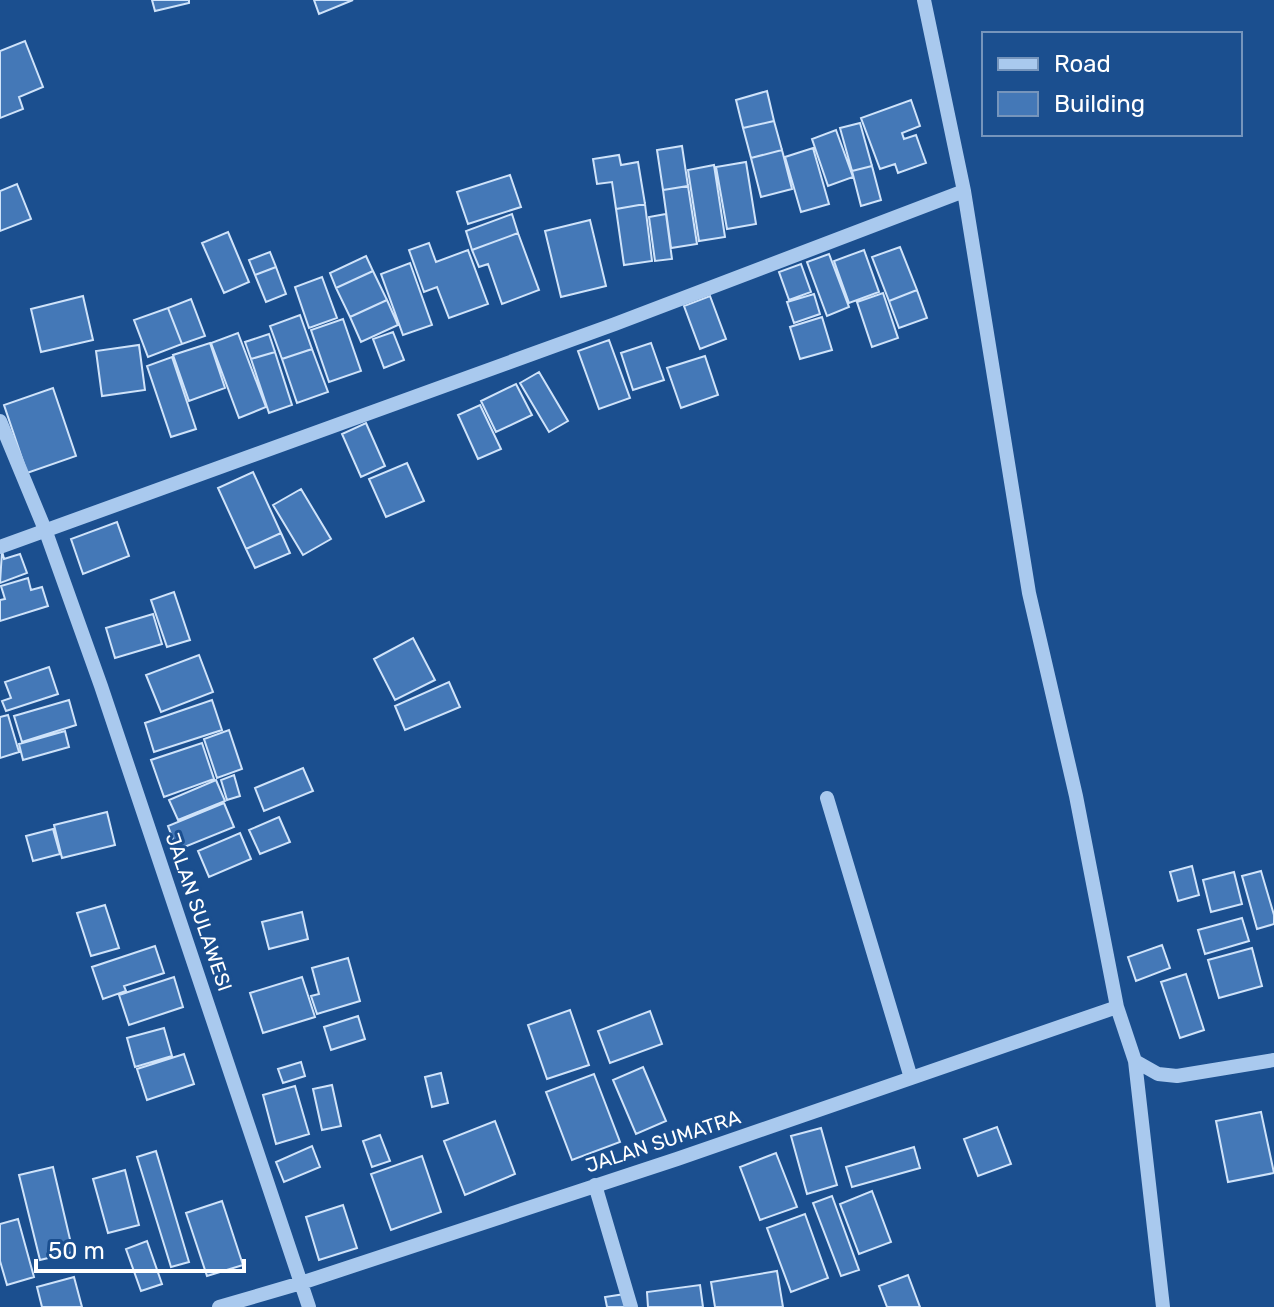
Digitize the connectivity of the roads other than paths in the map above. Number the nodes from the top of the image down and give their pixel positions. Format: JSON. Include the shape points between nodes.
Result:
{"nodes":[{"id":1,"x":924,"y":0,"type":"edge"},
{"id":2,"x":964,"y":191,"type":"junction"},
{"id":3,"x":0,"y":421,"type":"edge"},
{"id":4,"x":46,"y":532,"type":"junction"},
{"id":5,"x":0,"y":547,"type":"edge"},
{"id":6,"x":827,"y":798,"type":"dead end"},
{"id":7,"x":1117,"y":1007,"type":"junction"},
{"id":8,"x":1274,"y":1060,"type":"edge"},
{"id":9,"x":1135,"y":1061,"type":"junction"},
{"id":10,"x":911,"y":1078,"type":"junction"},
{"id":11,"x":595,"y":1185,"type":"junction"},
{"id":12,"x":301,"y":1283,"type":"junction"},
{"id":13,"x":219,"y":1307,"type":"edge"},
{"id":14,"x":309,"y":1307,"type":"edge"},
{"id":15,"x":631,"y":1307,"type":"edge"},
{"id":16,"x":1163,"y":1307,"type":"edge"}],
"edges":[{"from":1,"to":2,"type":"street"},
{"from":2,"to":4,"type":"street"},
{"from":2,"to":7,"type":"street","via":[[1029,593]]},
{"from":3,"to":4,"type":"street","name":"JALAN SULAWESI"},
{"from":4,"to":5,"type":"street"},
{"from":4,"to":12,"type":"street","name":"JALAN SULAWESI"},
{"from":6,"to":10,"type":"street"},
{"from":7,"to":9,"type":"street"},
{"from":7,"to":10,"type":"street","name":"JALAN SUMATRA"},
{"from":8,"to":9,"type":"street","via":[[1177,1076],[1158,1074]]},
{"from":9,"to":16,"type":"street"},
{"from":10,"to":11,"type":"street","name":"JALAN SUMATRA"},
{"from":11,"to":12,"type":"street","name":"JALAN SUMATRA"},
{"from":11,"to":15,"type":"street"},
{"from":12,"to":13,"type":"street","name":"JALAN SUMATRA"},
{"from":12,"to":14,"type":"street","name":"JALAN SULAWESI"}]}
